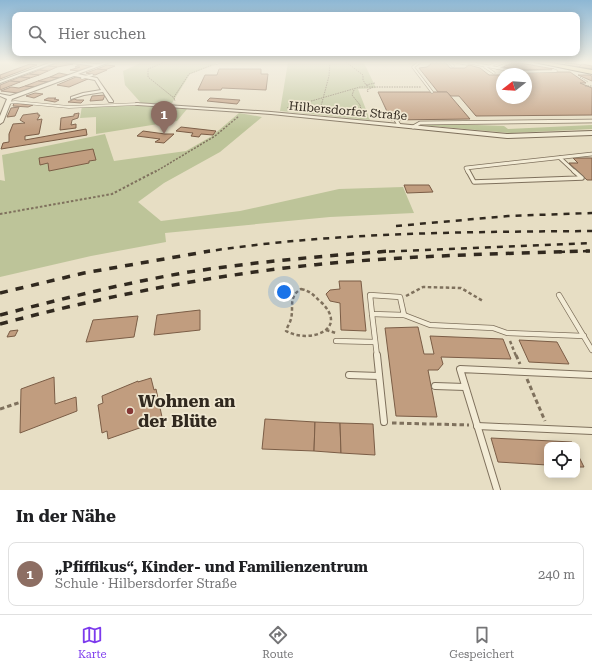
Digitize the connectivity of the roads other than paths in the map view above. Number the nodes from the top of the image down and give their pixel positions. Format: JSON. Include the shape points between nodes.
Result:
{"nodes":[{"id":1,"x":45,"y":85,"type":"edge"},
{"id":2,"x":100,"y":85,"type":"edge"},
{"id":3,"x":426,"y":85,"type":"edge"},
{"id":4,"x":104,"y":92,"type":"junction"},
{"id":5,"x":432,"y":92,"type":"dead end"},
{"id":6,"x":0,"y":95,"type":"edge"},
{"id":7,"x":10,"y":98,"type":"junction"},
{"id":8,"x":72,"y":98,"type":"dead end"},
{"id":9,"x":111,"y":101,"type":"dead end"},
{"id":10,"x":7,"y":103,"type":"junction"},
{"id":11,"x":138,"y":104,"type":"joint"},
{"id":12,"x":592,"y":121,"type":"edge"},
{"id":13,"x":0,"y":122,"type":"edge"},
{"id":14,"x":413,"y":127,"type":"junction"},
{"id":15,"x":592,"y":133,"type":"edge"},
{"id":16,"x":592,"y":154,"type":"edge"},
{"id":17,"x":560,"y":158,"type":"junction"},
{"id":18,"x":559,"y":295,"type":"dead end"},
{"id":19,"x":372,"y":314,"type":"junction"},
{"id":20,"x":404,"y":315,"type":"junction"},
{"id":21,"x":584,"y":336,"type":"junction"},
{"id":22,"x":336,"y":340,"type":"dead end"},
{"id":23,"x":375,"y":342,"type":"junction"},
{"id":24,"x":592,"y":350,"type":"edge"},
{"id":25,"x":349,"y":374,"type":"dead end"},
{"id":26,"x":592,"y":375,"type":"edge"},
{"id":27,"x":379,"y":376,"type":"junction"},
{"id":28,"x":435,"y":386,"type":"dead end"},
{"id":29,"x":465,"y":388,"type":"junction"},
{"id":30,"x":384,"y":422,"type":"road end"},
{"id":31,"x":477,"y":426,"type":"junction"},
{"id":32,"x":592,"y":431,"type":"edge"},
{"id":33,"x":497,"y":490,"type":"edge"}],
"edges":[{"from":1,"to":7,"type":"street"},
{"from":2,"to":4,"type":"street"},
{"from":3,"to":5,"type":"lane"},
{"from":4,"to":8,"type":"street"},
{"from":4,"to":9,"type":"street"},
{"from":6,"to":7,"type":"street"},
{"from":7,"to":10,"type":"street"},
{"from":10,"to":11,"type":"lane","name":"Hilbersdorfer Straße","via":[[69,108]]},
{"from":10,"to":13,"type":"street"},
{"from":11,"to":14,"type":"street","name":"Hilbersdorfer Straße","via":[[397,123]]},
{"from":12,"to":14,"type":"lane","via":[[420,123]]},
{"from":14,"to":15,"type":"street","name":"Hilbersdorfer Straße","via":[[514,136]]},
{"from":16,"to":17,"type":"lane"},
{"from":17,"to":17,"type":"lane","via":[[474,167],[466,168],[474,182],[582,178]]},
{"from":18,"to":21,"type":"lane"},
{"from":19,"to":20,"type":"lane"},
{"from":19,"to":20,"type":"lane","via":[[370,295],[400,297]]},
{"from":19,"to":23,"type":"lane"},
{"from":20,"to":21,"type":"lane","via":[[430,325]]},
{"from":21,"to":24,"type":"lane"},
{"from":22,"to":23,"type":"lane"},
{"from":23,"to":27,"type":"lane"},
{"from":25,"to":27,"type":"lane"},
{"from":26,"to":29,"type":"lane","via":[[460,369]]},
{"from":27,"to":30,"type":"lane"},
{"from":28,"to":29,"type":"lane"},
{"from":29,"to":31,"type":"lane"},
{"from":31,"to":32,"type":"lane"},
{"from":31,"to":33,"type":"lane"}]}
